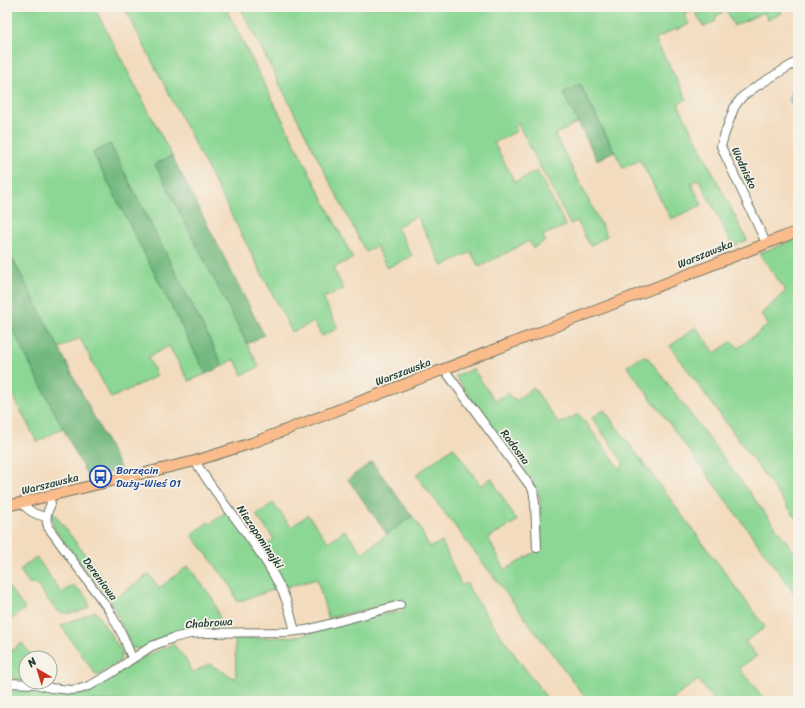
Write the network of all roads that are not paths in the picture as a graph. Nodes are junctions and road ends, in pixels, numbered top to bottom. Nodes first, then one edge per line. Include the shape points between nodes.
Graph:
1 (798, 61) edge
2 (798, 231) edge
3 (766, 243) junction
4 (444, 369) junction
5 (195, 461) junction
6 (49, 496) junction
7 (22, 503) junction
8 (7, 506) edge
9 (46, 517) junction
10 (537, 548) dead end
11 (400, 605) dead end
12 (294, 631) junction
13 (132, 658) junction
14 (7, 683) edge

1 - 3 street, Wodnisko via 743,96 729,118 722,146
2 - 3 main road, Warszawska
3 - 4 main road, Warszawska
4 - 5 main road, Warszawska via 252,443
4 - 10 street, Radosna via 533,490
5 - 6 main road, Warszawska
5 - 12 street, Niezapominajki via 271,571 289,609
6 - 7 main road, Warszawska
6 - 9 street via 51,504
7 - 8 main road, Warszawska
7 - 9 street via 31,512
9 - 13 street, Dereniowa via 48,527 109,610
11 - 12 street, Chabrowa
12 - 13 street, Chabrowa via 190,634 152,646
13 - 14 street, Chabrowa via 112,673 80,689

